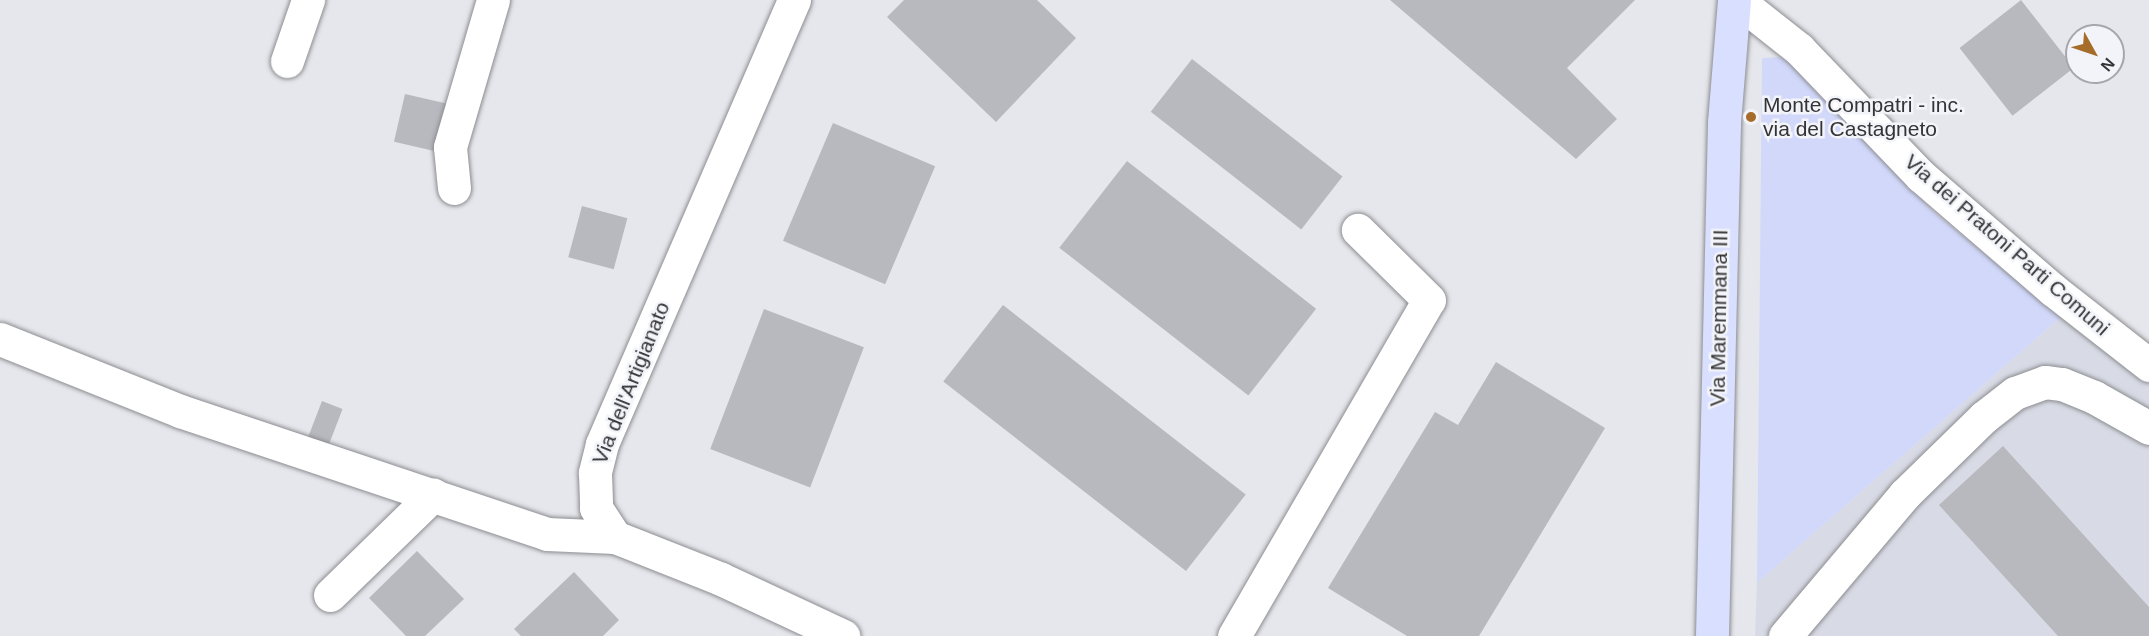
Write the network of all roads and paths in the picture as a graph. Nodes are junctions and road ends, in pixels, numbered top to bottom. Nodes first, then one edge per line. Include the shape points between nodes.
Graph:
1 (308, 0) edge
2 (493, 0) edge
3 (794, 0) edge
4 (1736, 0) edge
5 (287, 61) dead end
6 (454, 188) dead end
7 (1358, 230) dead end
8 (0, 339) edge
9 (2149, 365) edge
10 (2149, 428) edge
11 (433, 495) junction
12 (615, 537) junction
13 (330, 595) dead end
14 (824, 632) edge
15 (1781, 635) edge
16 (1234, 636) edge
17 (1712, 636) edge

1 - 5 street
2 - 6 street via 450,147
3 - 12 street, Via dell'Artigianato via 602,444 595,473 596,508
4 - 9 street, Via dei Pratoni Parti Comuni via 1799,50 1922,176 2053,290
4 - 17 main road, Via Maremmana III via 1724,122
7 - 16 street via 1429,300
8 - 11 street via 180,411
10 - 15 street via 2062,384 2045,382 2015,393 1984,417 1904,495
11 - 12 street via 547,534
11 - 13 street
12 - 14 street

